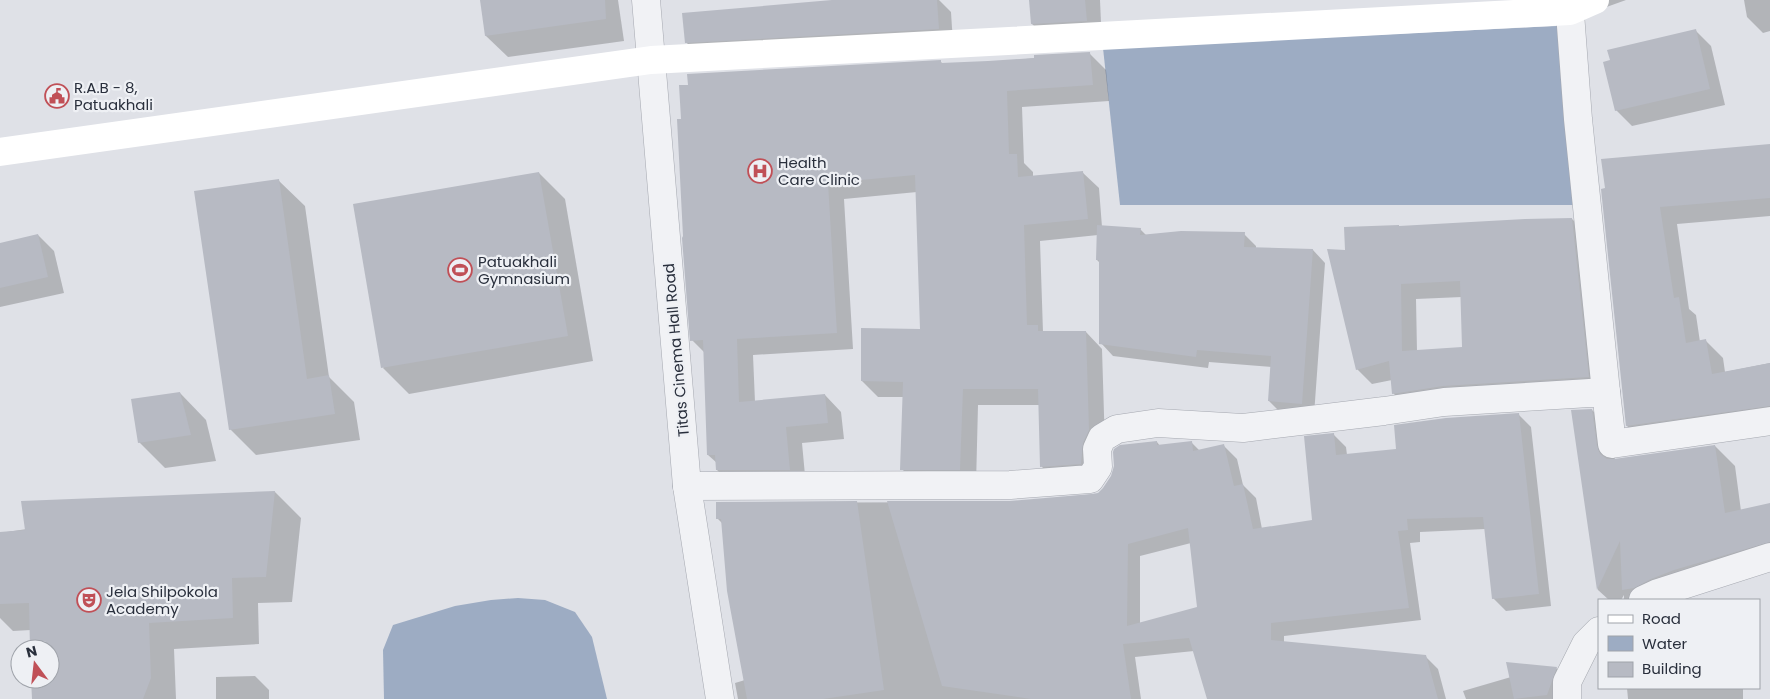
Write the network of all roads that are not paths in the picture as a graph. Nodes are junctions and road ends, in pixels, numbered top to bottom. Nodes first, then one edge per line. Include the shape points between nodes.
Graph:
1 (646, 0) edge
2 (1595, 0) edge
3 (1569, 6) edge
4 (651, 60) junction
5 (0, 152) edge
6 (1606, 392) junction
7 (1770, 421) edge
8 (687, 486) junction
9 (1770, 557) edge
10 (1645, 599) edge
11 (1598, 632) edge
12 (720, 699) edge
13 (1568, 699) edge

1 - 4 street, Titas Cinema Hall Road
2 - 3 street
3 - 4 street
3 - 6 street
4 - 5 street
4 - 8 street, Titas Cinema Hall Road
6 - 7 street via 1612,444
6 - 8 street via 1444,402 1242,428 1158,422 1118,429 1102,438 1097,449 1098,467 1090,478 1010,485
8 - 12 street, Titas Cinema Hall Road
9 - 10 street
11 - 13 street via 1586,644 1567,682

